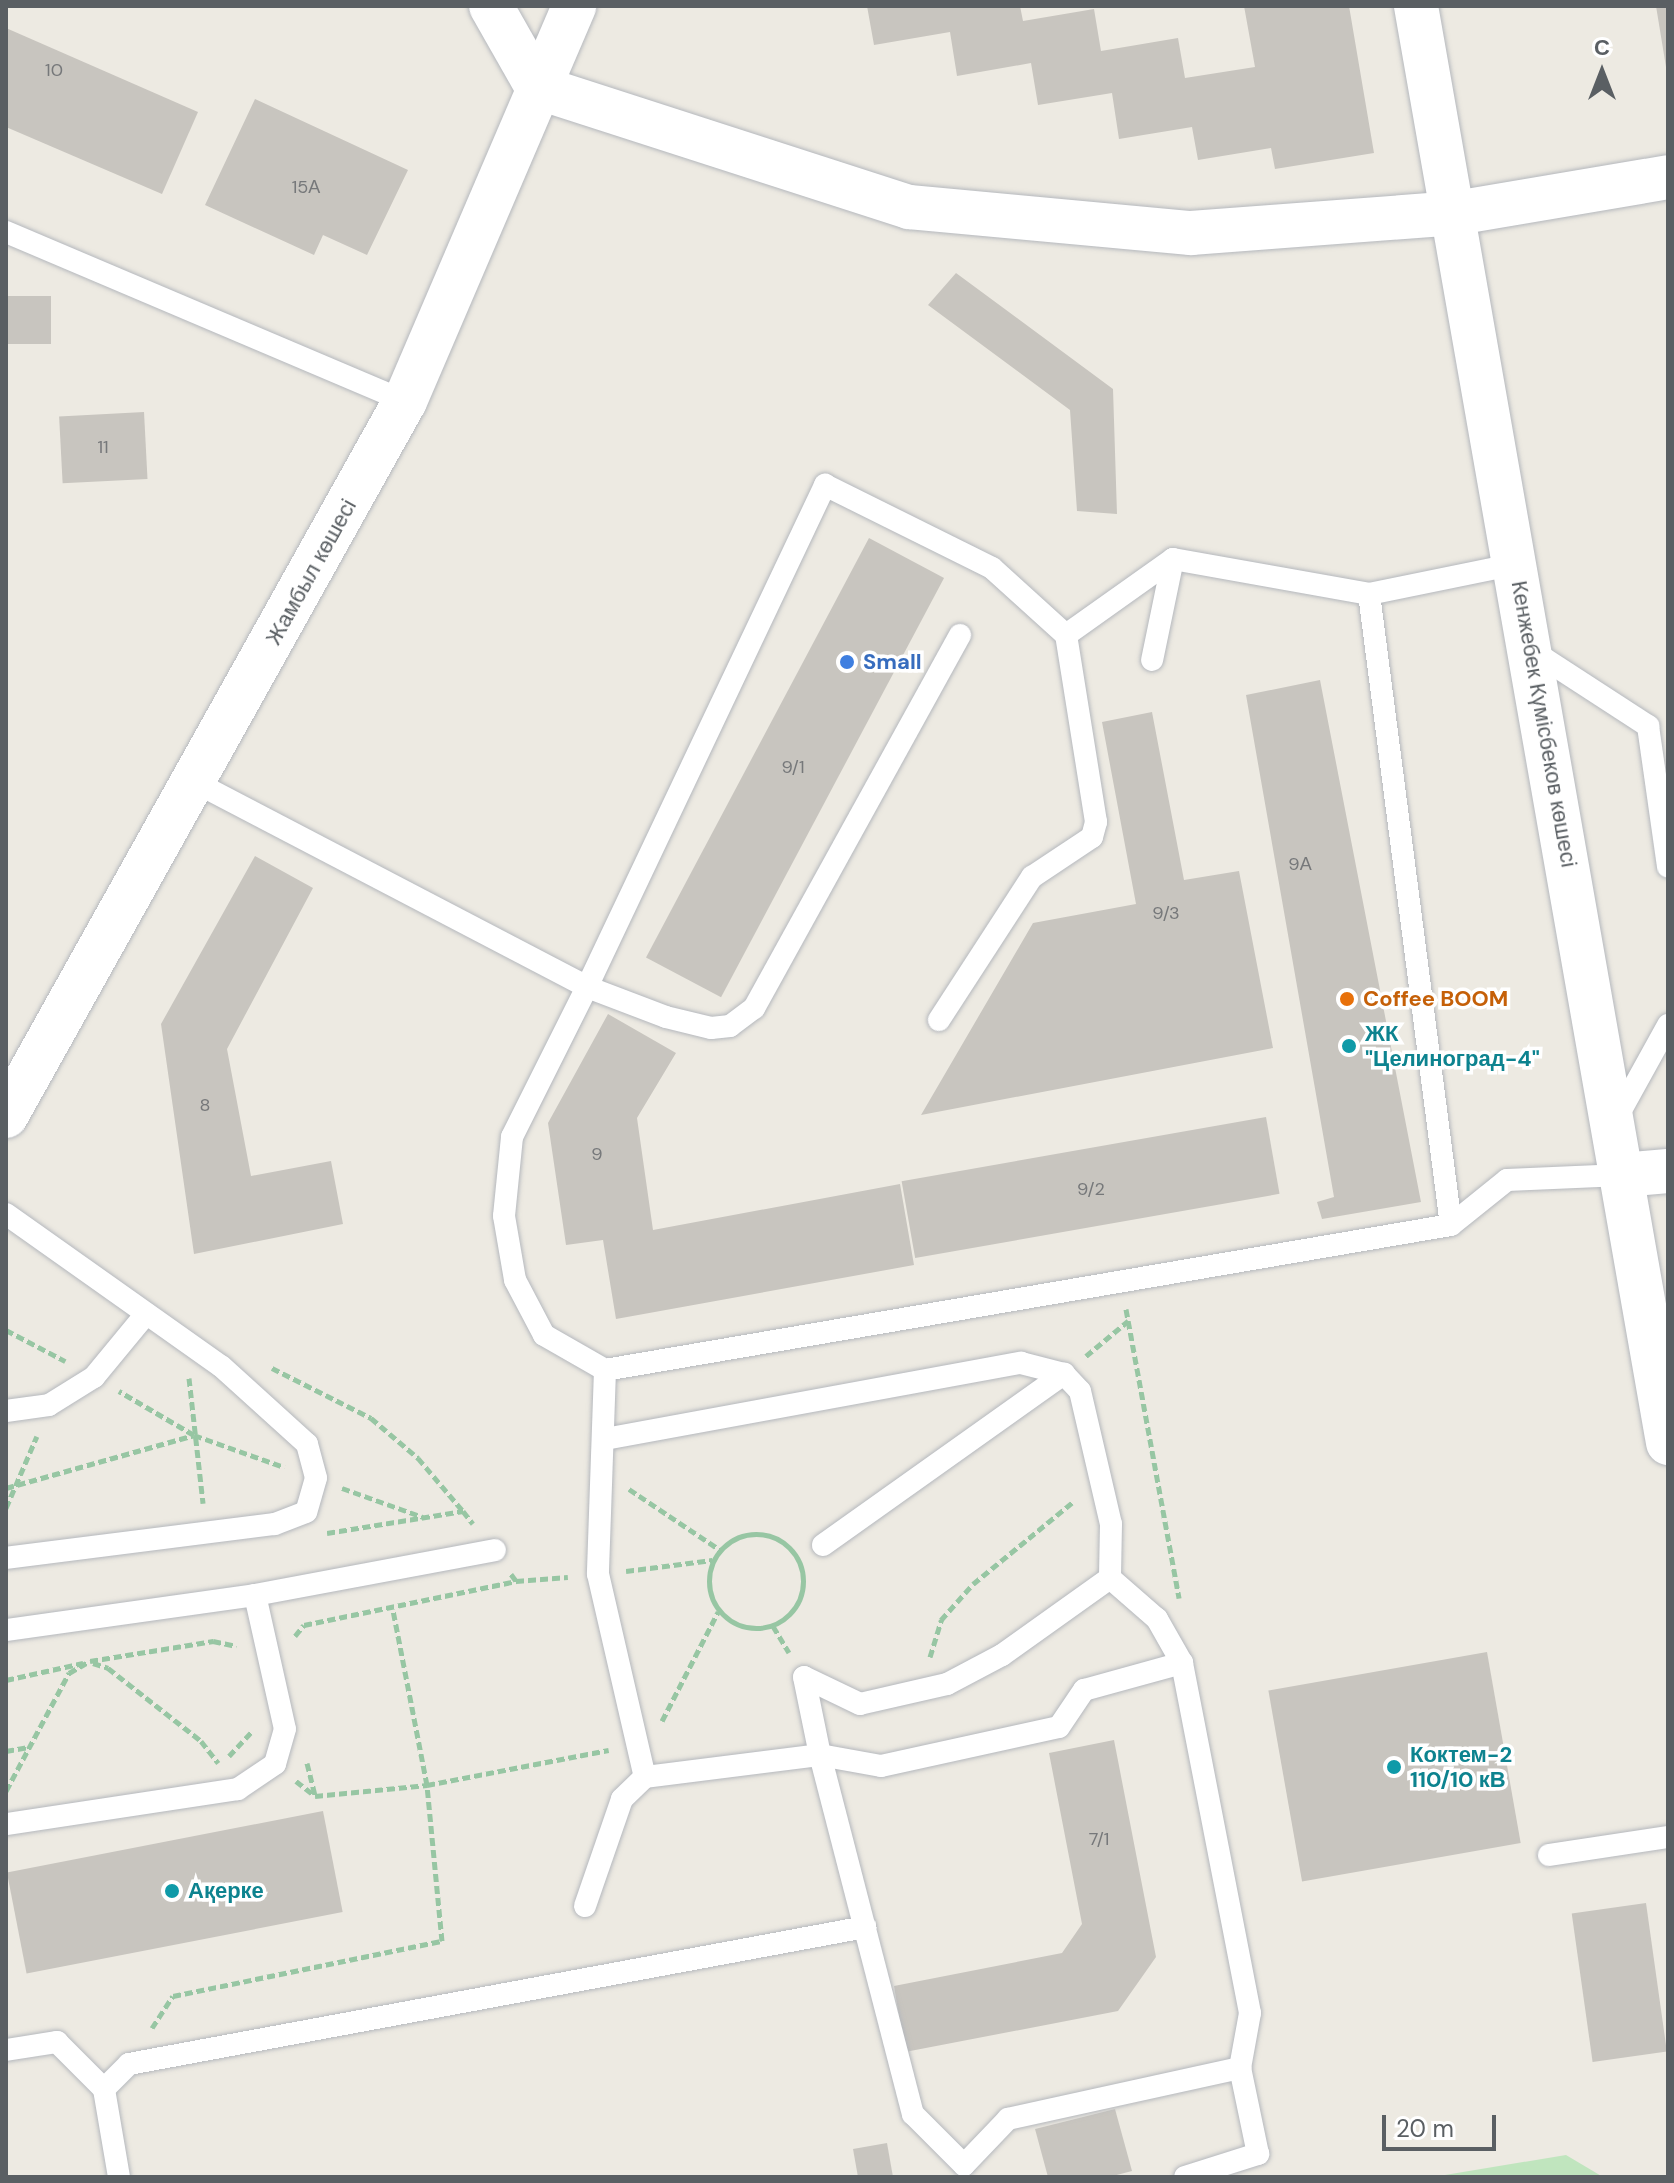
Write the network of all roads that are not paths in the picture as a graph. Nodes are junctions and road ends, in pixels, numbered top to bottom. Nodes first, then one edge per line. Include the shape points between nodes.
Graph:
1 (491, 6) edge
2 (574, 6) edge
3 (1416, 6) edge
4 (537, 87) junction
5 (1668, 177) edge
6 (1456, 213) junction
7 (6, 232) edge
8 (405, 401) junction
9 (1173, 559) junction
10 (1516, 564) junction
11 (1369, 594) junction
12 (960, 635) dead end
13 (1066, 635) junction
14 (1531, 650) junction
15 (1152, 660) dead end
16 (195, 782) junction
17 (1668, 867) edge
18 (587, 987) junction
19 (939, 1020) dead end
20 (1668, 1025) edge
21 (6, 1116) edge
22 (1613, 1126) junction
23 (1668, 1171) edge
24 (1622, 1175) junction
25 (6, 1214) edge
26 (1451, 1225) junction
27 (146, 1314) junction
28 (605, 1370) junction
29 (1064, 1374) junction
30 (6, 1411) edge
31 (605, 1439) junction
32 (1668, 1443) edge
33 (823, 1545) dead end
34 (495, 1550) dead end
35 (6, 1558) edge
36 (1110, 1578) junction
37 (255, 1595) junction
38 (6, 1630) edge
39 (1182, 1663) junction
40 (820, 1755) junction
41 (645, 1777) junction
42 (6, 1824) edge
43 (1668, 1837) edge
44 (1549, 1855) dead end
45 (585, 1906) dead end
46 (865, 1927) junction
47 (6, 2050) edge
48 (1240, 2068) junction
49 (104, 2089) junction
50 (966, 2171) edge
51 (119, 2177) edge
52 (1185, 2177) edge

1 - 4 street
2 - 4 street, Жамбыл көшесі
3 - 6 street, Кенжебек Күмісбеков көшесі
4 - 6 street via 909,207 1191,233
4 - 8 street, Жамбыл көшесі
5 - 6 street
6 - 10 street, Кенжебек Күмісбеков көшесі
7 - 8 lane
8 - 16 street, Жамбыл көшесі
9 - 11 lane
9 - 13 lane
9 - 15 lane
10 - 11 lane
10 - 14 street, Кенжебек Күмісбеков көшесі
11 - 26 lane
12 - 18 lane via 754,1008 730,1026 711,1028
13 - 18 lane via 992,568 825,485
13 - 19 lane via 1096,822 1092,837 1032,877
14 - 17 lane via 1648,726
14 - 22 street, Кенжебек Күмісбеков көшесі
16 - 18 lane
16 - 21 street, Жамбыл көшесі
18 - 28 lane via 512,1137 504,1216 515,1280 544,1335
20 - 22 lane
22 - 24 street, Кенжебек Күмісбеков көшесі
23 - 24 street
24 - 26 lane via 1507,1180
24 - 32 street, Кенжебек Күмісбеков көшесі
25 - 27 lane
26 - 28 lane
27 - 30 lane via 94,1377 49,1405
27 - 35 lane via 221,1366 307,1444 316,1478 306,1512 274,1524
28 - 31 lane
29 - 31 lane via 1021,1363
29 - 33 lane
29 - 36 lane via 1080,1391 1111,1524
31 - 41 lane via 598,1574
34 - 37 lane
36 - 39 lane via 1157,1619
36 - 40 lane via 1002,1655 947,1684 860,1704 804,1677
37 - 38 lane
37 - 42 lane via 285,1729 275,1764 238,1789
39 - 40 lane via 1084,1690 1059,1727 881,1766
39 - 48 lane via 1250,2013
40 - 41 lane
40 - 46 lane
41 - 45 lane via 622,1799
43 - 44 lane
46 - 49 lane via 129,2064
46 - 50 lane via 913,2114
47 - 49 lane via 57,2042
48 - 50 lane via 1008,2119
48 - 52 lane via 1258,2154
49 - 51 lane

